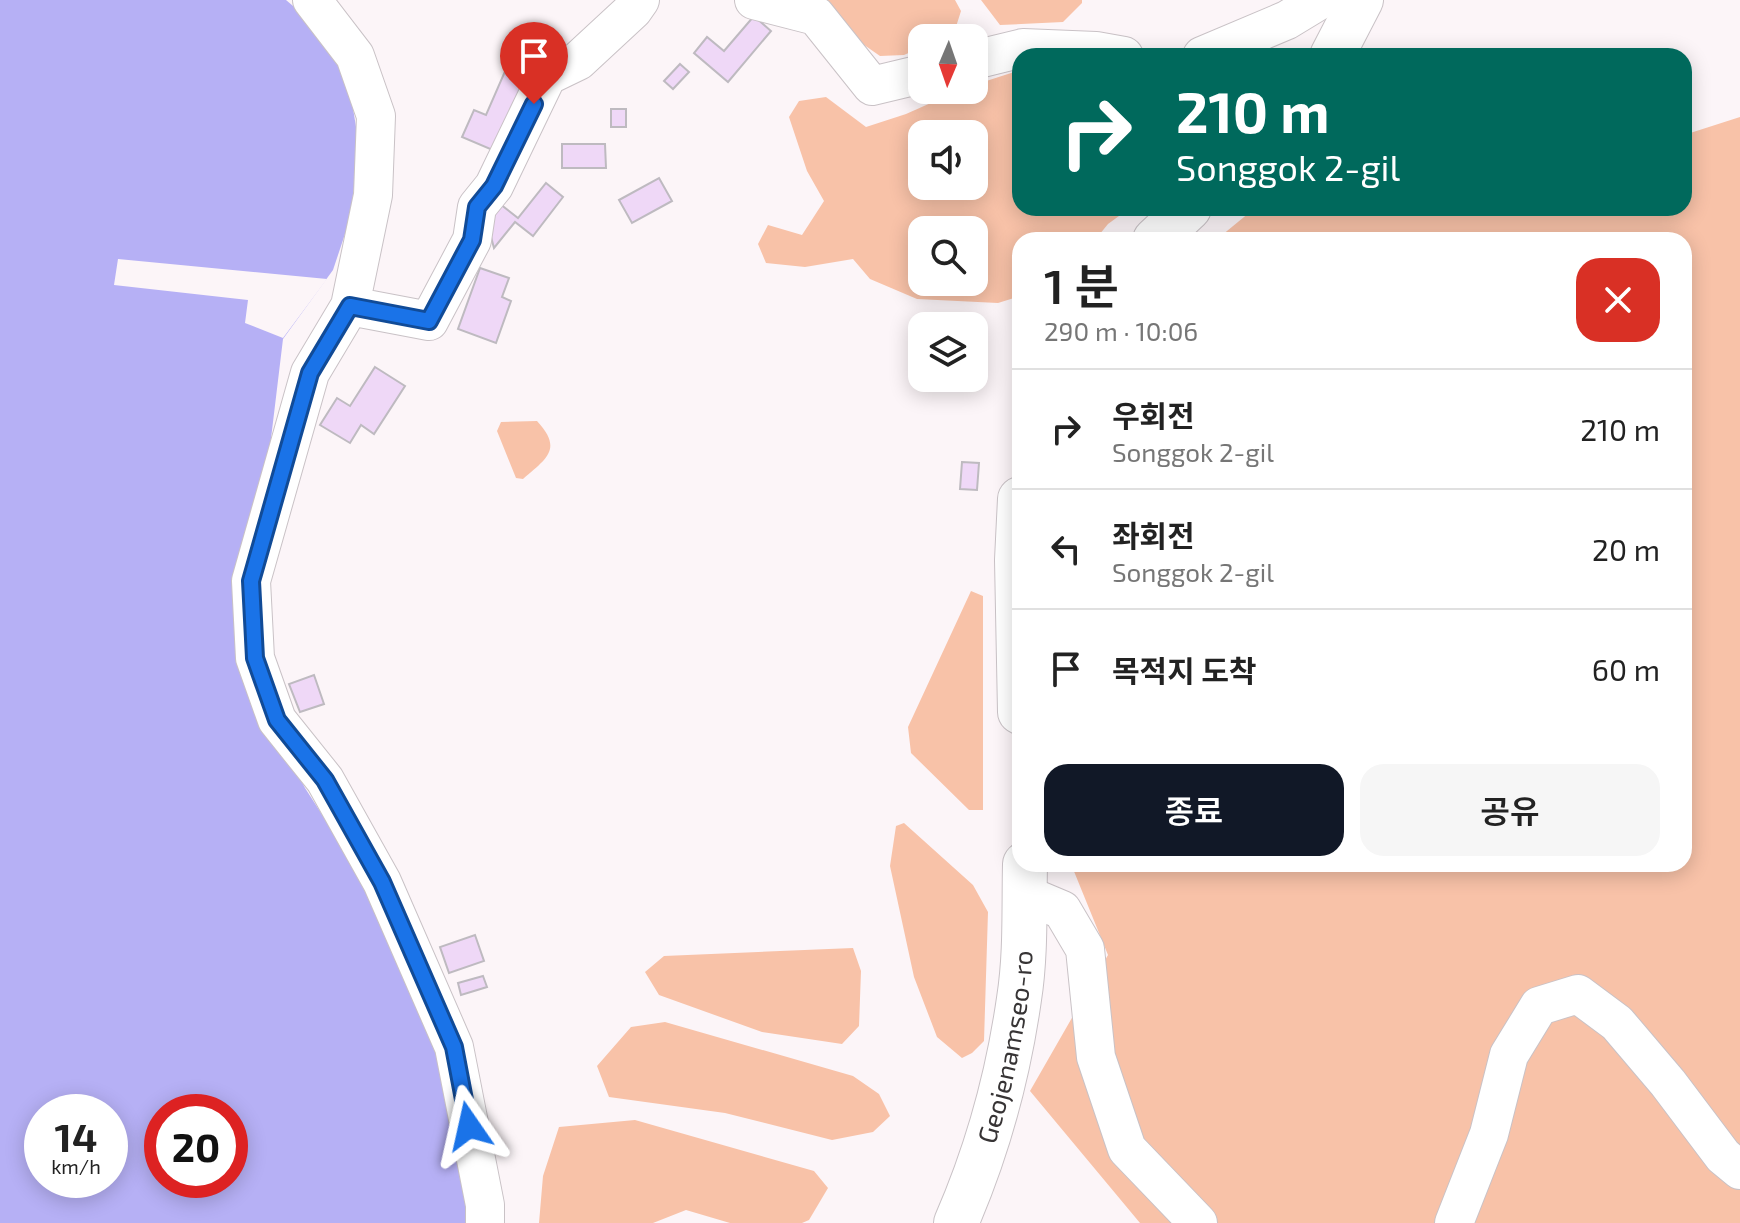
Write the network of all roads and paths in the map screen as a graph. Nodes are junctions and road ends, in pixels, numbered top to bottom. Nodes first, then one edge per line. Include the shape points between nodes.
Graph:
1 (312, 0) edge
2 (640, 0) edge
3 (754, 0) edge
4 (1320, 0) edge
5 (1361, 0) edge
6 (1221, 48) edge
7 (1336, 48) edge
8 (1012, 51) edge
9 (988, 57) edge
10 (908, 77) edge
11 (1180, 216) edge
12 (1164, 232) edge
13 (350, 306) junction
14 (1024, 879) edge
15 (1740, 1170) edge
16 (485, 1223) edge
17 (956, 1223) edge
18 (1198, 1223) edge
19 (1454, 1223) edge

1 - 13 lane via 355,56 376,116 373,195
2 - 13 lane via 578,61 547,76 494,186 477,207 472,240 429,321
3 - 10 lane via 816,16 872,86
4 - 6 lane
5 - 7 main road
8 - 9 lane
11 - 12 main road
13 - 16 lane via 310,373 251,581 255,658 277,720 325,780 382,882 454,1047
14 - 17 main road, Geojenamseo-ro via 1019,999 993,1125
14 - 18 lane via 1062,910 1085,949 1096,1057 1127,1149
15 - 19 lane via 1723,1156 1617,1023 1578,994 1539,1006 1509,1055 1489,1134

